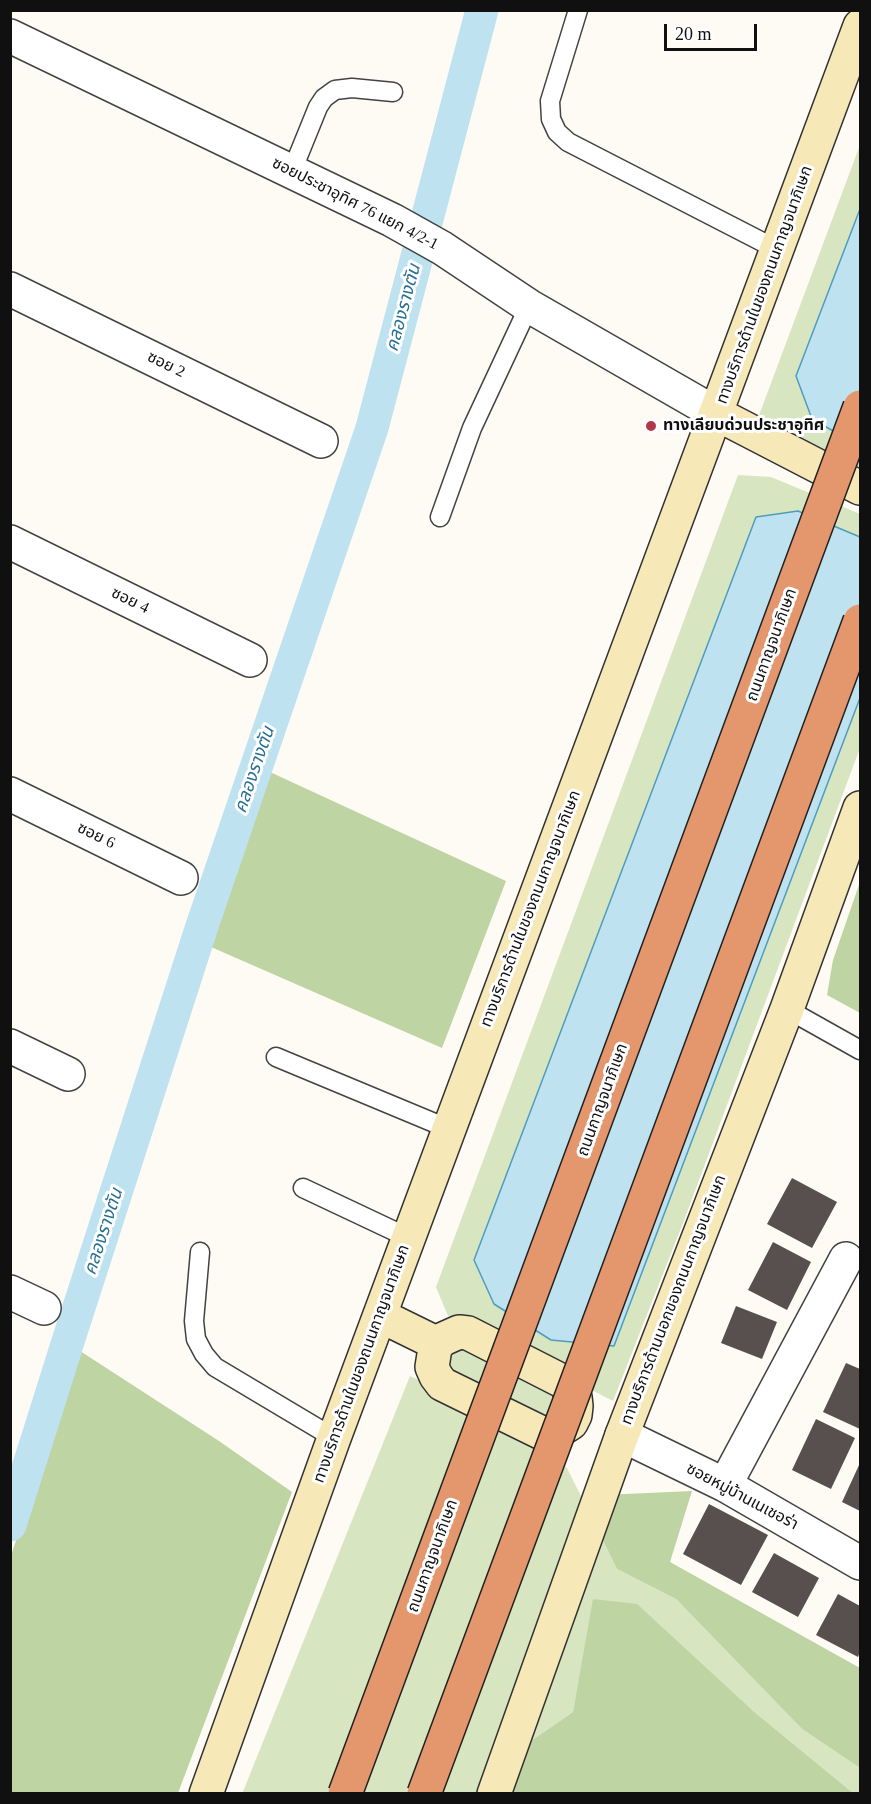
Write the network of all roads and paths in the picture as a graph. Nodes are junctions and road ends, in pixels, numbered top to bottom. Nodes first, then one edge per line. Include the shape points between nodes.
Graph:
1 (578, 10) edge
2 (861, 26) edge
3 (10, 36) edge
4 (393, 92) dead end
5 (292, 171) junction
6 (778, 250) junction
7 (10, 289) edge
8 (529, 306) junction
9 (861, 407) edge
10 (717, 414) junction
11 (321, 441) dead end
12 (861, 488) edge
13 (440, 517) dead end
14 (10, 542) edge
15 (861, 621) edge
16 (250, 660) dead end
17 (10, 794) edge
18 (861, 808) edge
19 (181, 878) dead end
20 (787, 1009) junction
21 (10, 1046) edge
22 (861, 1050) edge
23 (276, 1057) dead end
24 (68, 1074) dead end
25 (449, 1130) junction
26 (303, 1188) dead end
27 (409, 1238) junction
28 (200, 1252) dead end
29 (846, 1259) dead end
30 (10, 1292) edge
31 (44, 1308) dead end
32 (381, 1316) junction
33 (438, 1344) junction
34 (576, 1411) junction
35 (622, 1435) junction
36 (334, 1438) junction
37 (725, 1485) junction
38 (861, 1563) edge
39 (206, 1794) edge
40 (345, 1794) edge
41 (424, 1794) edge
42 (494, 1794) edge

1 - 6 lane via 550,101 557,132 568,142
2 - 6 main road, ทางบริการด้านในของถนนกาญจนาภิเษก
3 - 5 street, ซอยประชาอุทิศ 76 แยก 4/2-1
4 - 5 lane via 352,88 335,90 324,98
5 - 8 street, ซอยประชาอุทิศ 76 แยก 4/2-1 via 442,248
6 - 10 main road, ทางบริการด้านในของถนนกาญจนาภิเษก
7 - 11 street, ซอย 2
8 - 10 street, ซอยประชาอุทิศ 76 แยก 4/2-1
8 - 13 lane via 472,428
9 - 40 highway, ถนนกาญจนาภิเษก, bridge
10 - 12 main road
10 - 25 main road, ทางบริการด้านในของถนนกาญจนาภิเษก
14 - 16 street, ซอย 4
15 - 41 highway, bridge
17 - 19 street, ซอย 6
18 - 20 main road, ทางบริการด้านนอกของถนนกาญจนาภิเษก
20 - 22 lane
20 - 35 main road, ทางบริการด้านนอกของถนนกาญจนาภิเษก
21 - 24 street
23 - 25 lane
25 - 27 main road, ทางบริการด้านในของถนนกาญจนาภิเษก
26 - 27 lane
27 - 32 main road, ทางบริการด้านในของถนนกาญจนาภิเษก
28 - 36 lane via 194,1321 196,1339 204,1354 215,1367
29 - 37 street
30 - 31 street
32 - 33 main road
32 - 36 main road, ทางบริการด้านในของถนนกาญจนาภิเษก
33 - 34 main road via 449,1335 468,1333 564,1382 575,1397
33 - 34 main road via 432,1358 436,1376 461,1394 546,1435 564,1430
34 - 35 main road
35 - 37 street, ซอยหมู่บ้านเนเชอร่า
35 - 42 main road, ทางบริการด้านนอกของถนนกาญจนาภิเษก
36 - 39 main road, ทางบริการด้านในของถนนกาญจนาภิเษก
37 - 38 street, ซอยหมู่บ้านเนเชอร่า

